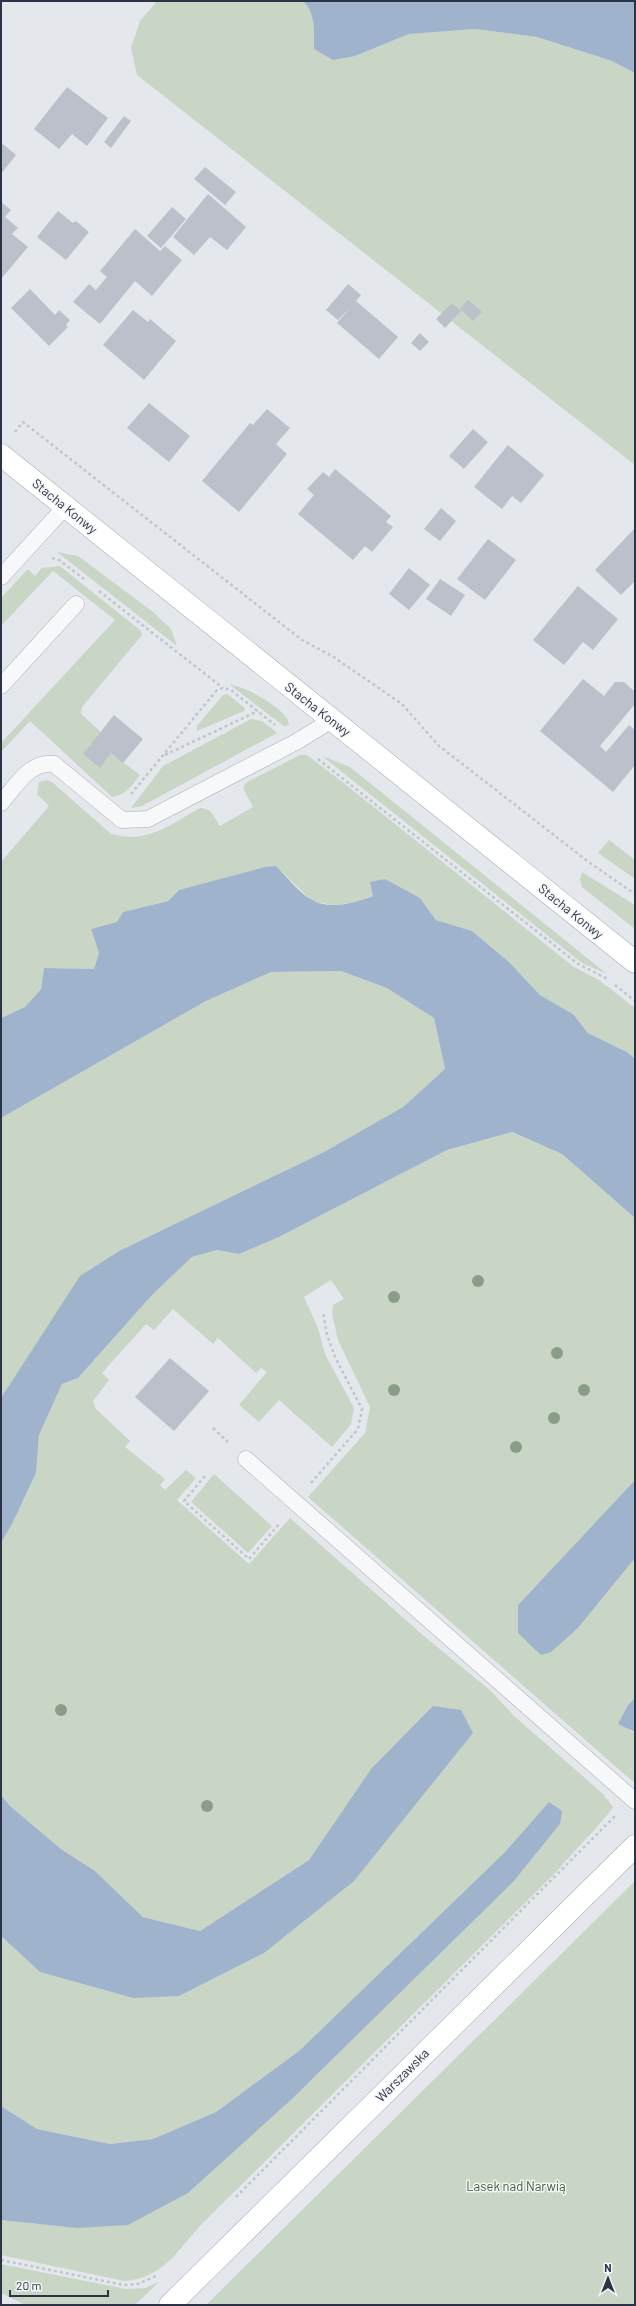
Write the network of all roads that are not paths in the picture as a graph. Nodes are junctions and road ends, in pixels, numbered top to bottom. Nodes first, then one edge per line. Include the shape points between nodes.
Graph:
1 (6, 446) edge
2 (65, 507) junction
3 (1, 577) edge
4 (76, 604) dead end
5 (1, 686) edge
6 (332, 720) junction
7 (1, 803) edge
8 (635, 962) edge
9 (246, 1459) dead end
10 (634, 1800) edge
11 (635, 1846) edge
12 (170, 2305) edge

1 - 2 main road, Stacha Konwy
2 - 3 lane
2 - 6 main road, Stacha Konwy
4 - 5 lane
6 - 7 lane via 296,742 148,819 122,820 54,764 44,763 31,769
6 - 8 main road, Stacha Konwy
9 - 10 lane
11 - 12 main road, Warszawska

